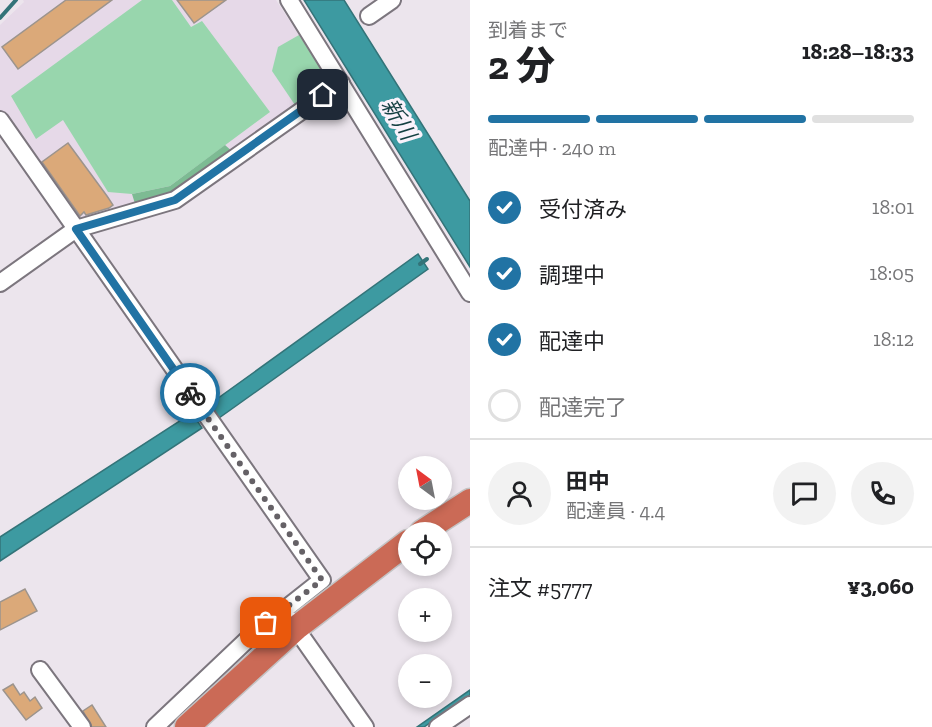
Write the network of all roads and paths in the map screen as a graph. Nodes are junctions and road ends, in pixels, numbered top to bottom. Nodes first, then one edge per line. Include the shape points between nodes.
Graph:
1 (289, 0) edge
2 (392, 0) edge
3 (369, 16) dead end
4 (341, 83) junction
5 (0, 120) edge
6 (76, 229) junction
7 (0, 283) edge
8 (470, 293) edge
9 (470, 501) edge
10 (437, 522) edge
11 (398, 548) edge
12 (289, 619) junction
13 (40, 670) dead end
14 (470, 705) edge
15 (82, 727) edge
16 (155, 727) edge
17 (187, 727) edge
18 (365, 727) edge
19 (438, 727) edge

1 - 4 street
2 - 3 street
4 - 6 street via 175,200
4 - 8 street
5 - 6 street
6 - 7 street
6 - 12 street via 322,580
9 - 10 highway
11 - 12 highway
12 - 16 street
12 - 17 highway
12 - 18 street
13 - 15 street
14 - 19 street

